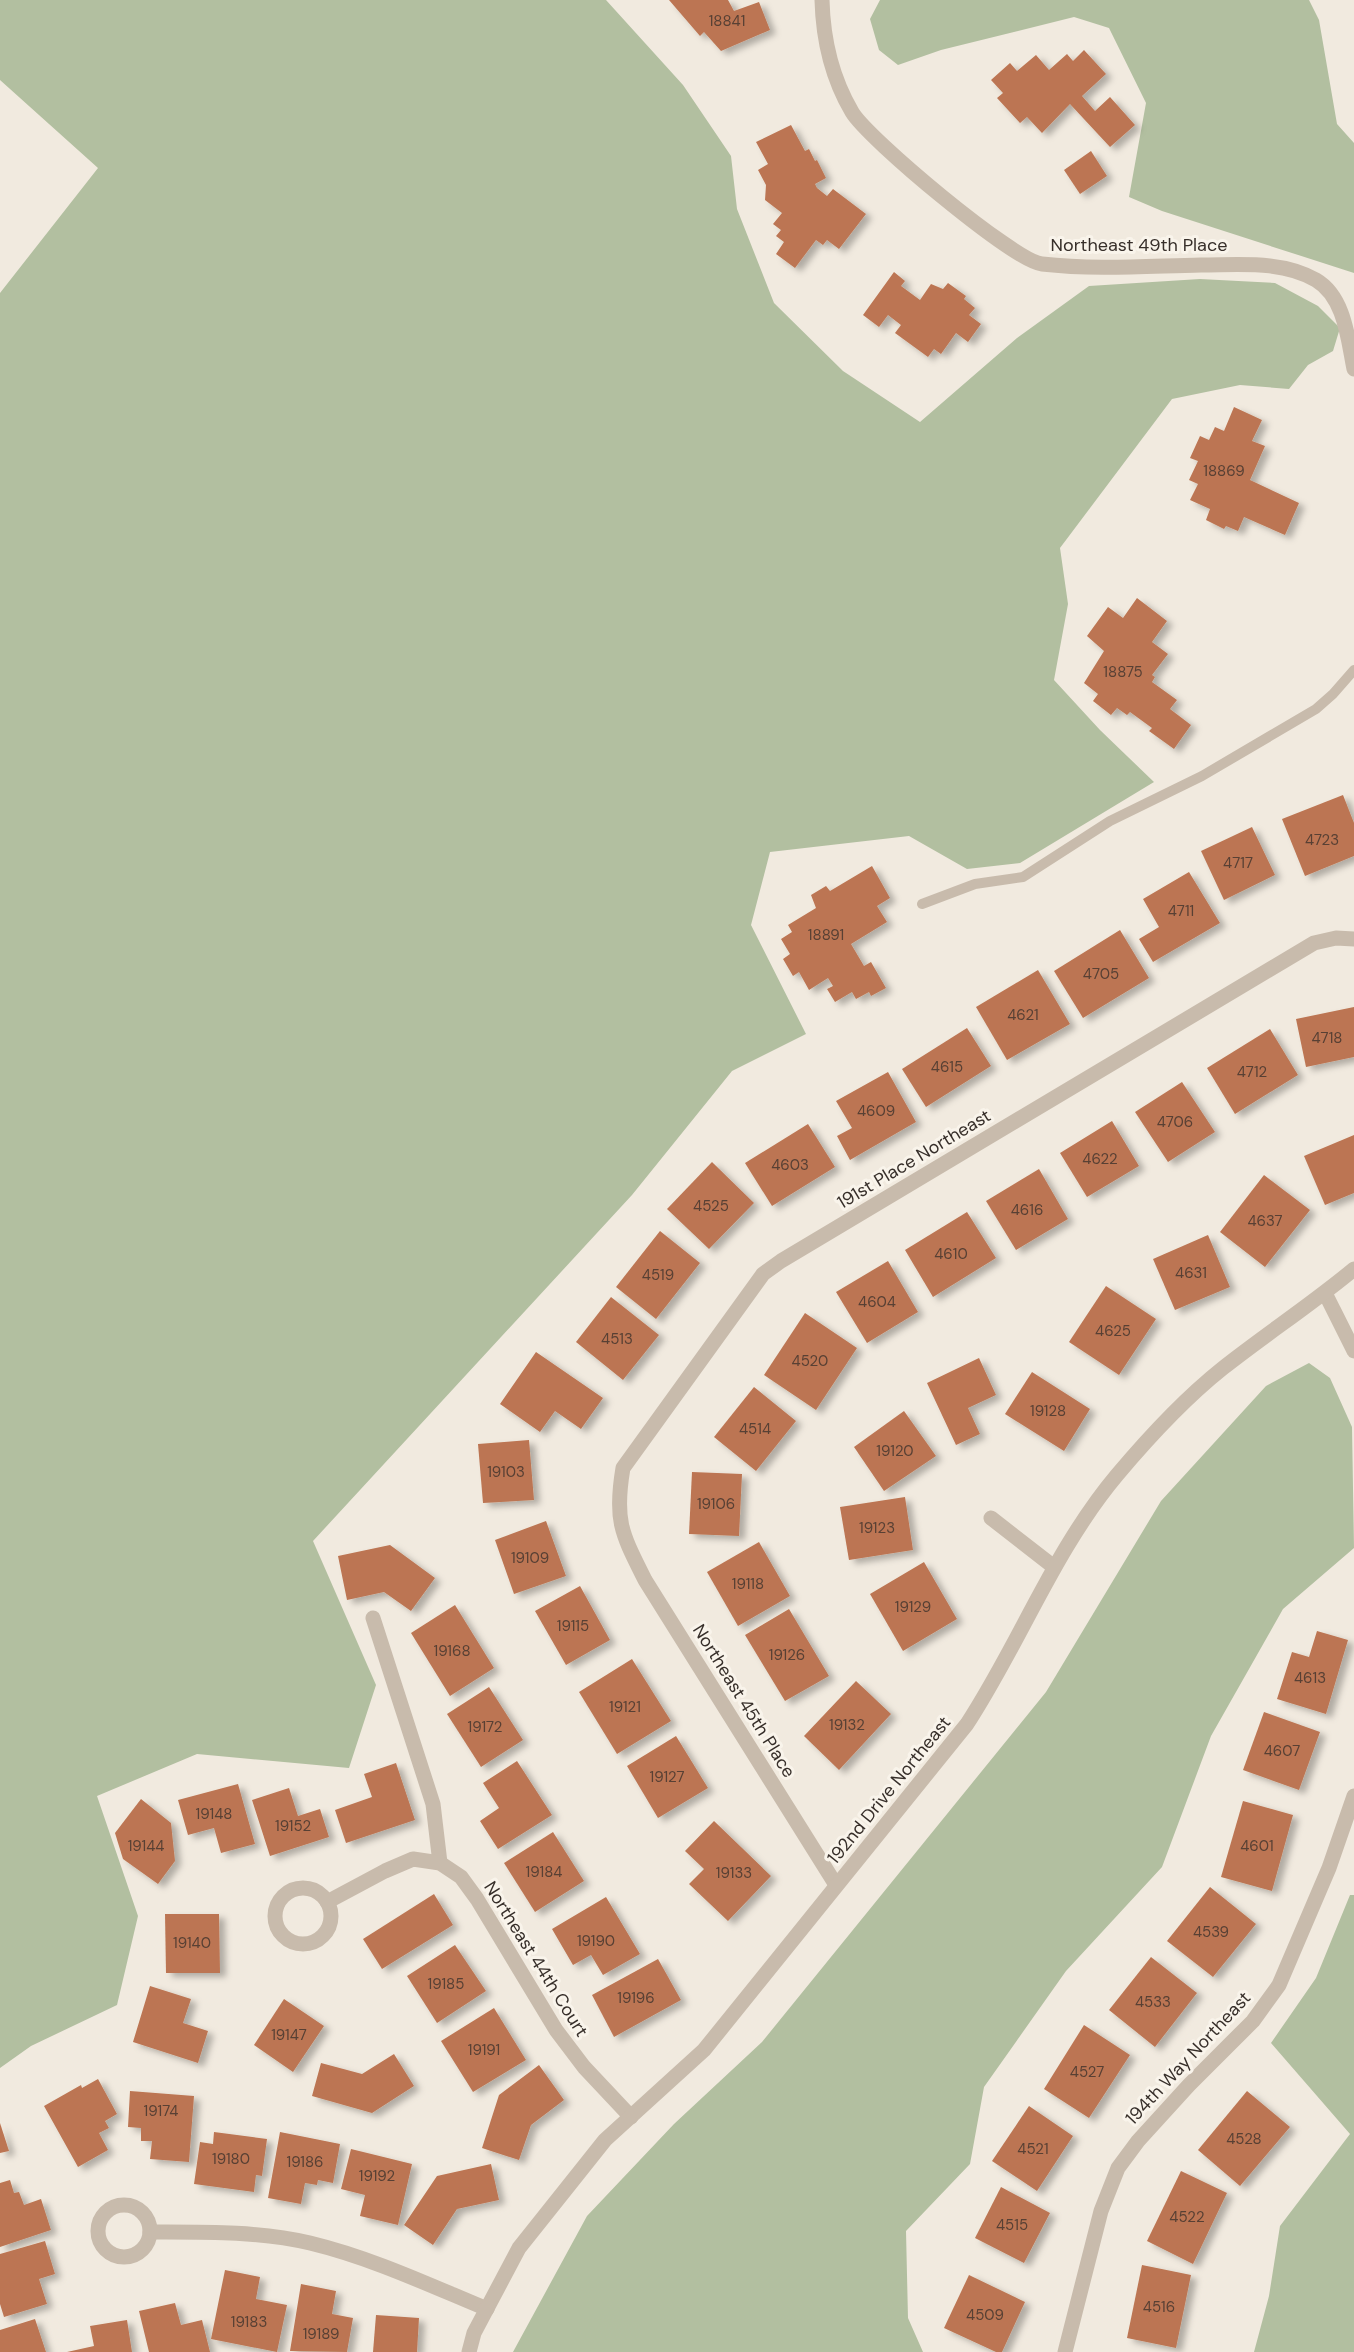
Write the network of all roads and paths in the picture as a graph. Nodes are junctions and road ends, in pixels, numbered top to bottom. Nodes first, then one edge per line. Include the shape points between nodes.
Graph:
1 (822, 0) edge
2 (1354, 369) edge
3 (1354, 670) edge
4 (922, 903) dead end
5 (1354, 939) edge
6 (1354, 1269) edge
7 (1325, 1293) junction
8 (1354, 1351) edge
9 (992, 1518) dead end
10 (622, 1535) joint
11 (1054, 1567) junction
12 (373, 1618) dead end
13 (1354, 1796) edge
14 (440, 1863) junction
15 (836, 1885) junction
16 (327, 1902) dead end
17 (630, 2117) junction
18 (150, 2232) dead end
19 (487, 2309) junction
20 (469, 2352) edge
21 (1065, 2352) edge

1 - 2 street, Northeast 49th Place via 822,23 831,67 853,114 976,224 1038,264 1266,265 1300,273 1318,281 1332,294 1343,318
3 - 4 lane via 1316,709 1202,776 1110,820 1023,877 975,884
5 - 10 street, 191st Place Northeast via 1314,943 763,1274 623,1468 618,1500
6 - 7 street, 192nd Drive Northeast
7 - 8 street
7 - 11 street, 192nd Drive Northeast via 1221,1370 1160,1428 1115,1476
9 - 11 street
10 - 15 street, Northeast 45th Place via 645,1580
11 - 15 street, 192nd Drive Northeast via 994,1683 967,1724
12 - 14 street via 434,1804
13 - 21 street, 194th Way Northeast via 1329,1868 1279,1985 1253,2021 1182,2092 1118,2168 1101,2211
14 - 16 street via 413,1860
14 - 17 street, Northeast 44th Court via 461,1877 556,2030
15 - 17 street, 192nd Drive Northeast via 704,2050
17 - 19 street, 192nd Drive Northeast via 605,2140 519,2248
18 - 19 street via 259,2235 311,2244 392,2269
19 - 20 street, 192nd Drive Northeast

